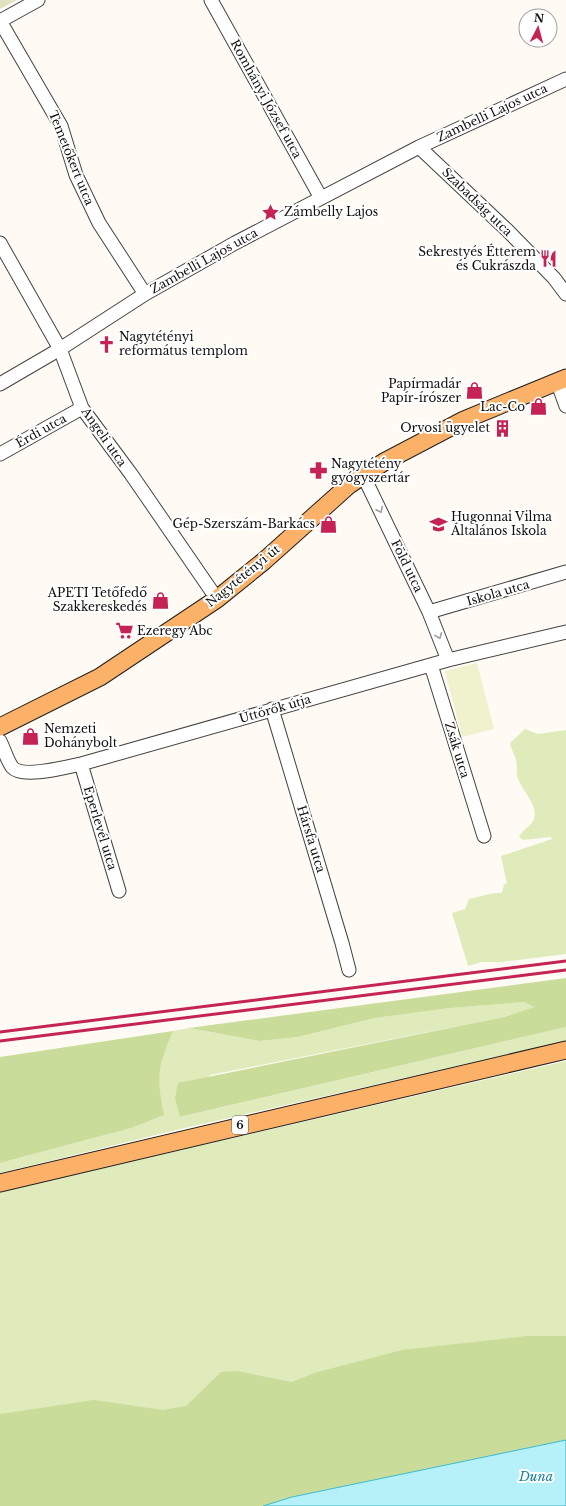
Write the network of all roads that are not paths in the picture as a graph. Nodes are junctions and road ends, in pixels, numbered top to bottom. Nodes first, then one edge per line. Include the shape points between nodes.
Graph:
1 (38, 0) edge
2 (211, 0) edge
3 (0, 21) edge
4 (566, 79) edge
5 (419, 147) junction
6 (321, 198) junction
7 (0, 243) edge
8 (145, 294) junction
9 (566, 294) edge
10 (60, 349) junction
11 (562, 380) edge
12 (0, 384) edge
13 (566, 406) edge
14 (82, 408) junction
15 (0, 454) edge
16 (363, 474) junction
17 (566, 572) edge
18 (216, 599) junction
19 (429, 612) junction
20 (566, 632) edge
21 (448, 660) junction
22 (431, 664) junction
23 (272, 709) junction
24 (0, 727) edge
25 (0, 741) edge
26 (81, 764) junction
27 (484, 836) dead end
28 (119, 891) dead end
29 (349, 970) dead end
30 (566, 1050) edge
31 (0, 1182) edge

1 - 3 street
2 - 6 street, Romhányi József utca
3 - 8 street, Temetőkert utca via 61,126 76,175 99,223
4 - 5 street, Zambelli Lajos utca
5 - 6 street, Zambelli Lajos utca
5 - 9 street, Szabadság utca via 506,230 554,278
6 - 8 street, Zambelli Lajos utca
7 - 10 street, Angeli utca
8 - 10 street, Zambelli Lajos utca
10 - 12 street, Zambelli Lajos utca
10 - 14 street, Angeli utca
11 - 13 street
11 - 16 main road, Nagytétényi út via 464,420
14 - 15 street, Érdi utca
14 - 18 street, Angeli utca via 131,474
16 - 18 main road, Nagytétényi út
16 -> 19 street, Föld utca
17 - 19 street, Iskola utca
18 - 24 main road, Nagytétényi út via 100,677
19 -> 21 street, Föld utca
20 - 21 street, Úttörők útja
21 - 22 street, Úttörők útja
22 - 23 street, Úttörők útja
22 - 27 street, Zsák utca
23 - 26 street, Úttörők útja via 151,746
23 - 29 street, Hársfa utca
25 - 26 street, Úttörők útja via 12,767 20,772
26 - 28 street, Eperlevél utca
30 - 31 main road, 6

